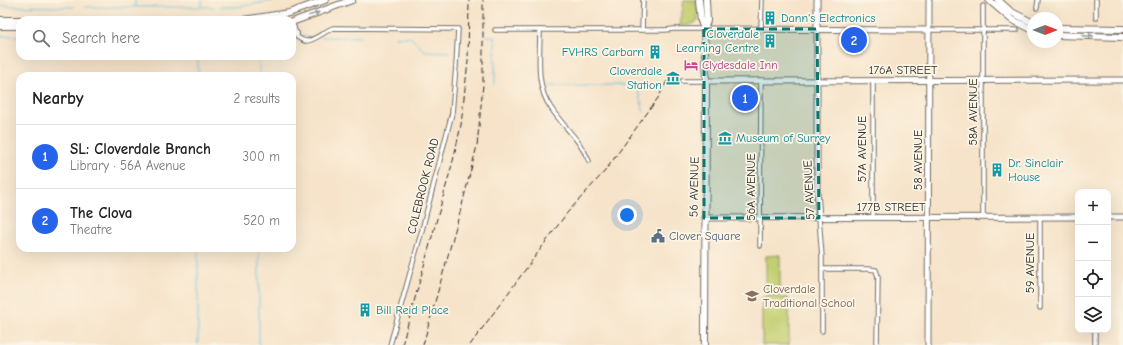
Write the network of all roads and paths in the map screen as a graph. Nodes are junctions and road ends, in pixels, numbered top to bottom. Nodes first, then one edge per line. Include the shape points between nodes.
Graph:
1 (325, 0) edge
2 (352, 0) edge
3 (643, 0) edge
4 (699, 0) edge
5 (706, 0) edge
6 (762, 0) edge
7 (817, 0) edge
8 (929, 0) edge
9 (989, 0) edge
10 (998, 0) edge
11 (1038, 0) edge
12 (1096, 0) edge
13 (983, 6) dead end
14 (1037, 8) dead end
15 (289, 13) junction
16 (270, 16) edge
17 (290, 16) edge
18 (1096, 18) dead end
19 (1027, 19) edge
20 (0, 20) edge
21 (16, 20) edge
22 (296, 20) edge
23 (0, 26) edge
24 (16, 26) edge
25 (1027, 27) edge
26 (1063, 28) edge
27 (704, 29) junction
28 (761, 29) junction
29 (817, 29) junction
30 (1123, 29) edge
31 (495, 30) dead end
32 (540, 30) junction
33 (642, 30) junction
34 (929, 30) junction
35 (984, 30) junction
36 (1017, 30) dead end
37 (1063, 35) edge
38 (296, 36) edge
39 (1123, 36) edge
40 (817, 80) junction
41 (873, 80) junction
42 (928, 80) junction
43 (983, 80) junction
44 (1123, 80) edge
45 (682, 81) dead end
46 (706, 81) junction
47 (761, 81) junction
48 (589, 161) dead end
49 (928, 217) junction
50 (983, 217) junction
51 (1040, 217) junction
52 (1075, 217) edge
53 (1111, 217) edge
54 (1123, 217) edge
55 (704, 218) junction
56 (761, 218) junction
57 (819, 218) junction
58 (873, 218) junction
59 (760, 246) dead end
60 (822, 269) junction
61 (1040, 308) dead end
62 (822, 331) dead end
63 (1095, 333) edge
64 (390, 345) edge
65 (704, 345) edge
66 (877, 345) edge
67 (928, 345) edge
68 (1095, 345) edge

1 - 15 highway
22 -> 2 highway
3 - 33 street
4 - 27 highway, 56 AVENUE
5 - 27 highway, 56 AVENUE via 707,21
6 - 28 street
7 - 29 street, 57 AVENUE
8 - 34 street, 58 AVENUE
9 - 25 highway via 1011,19
10 - 19 highway via 1010,11
11 - 14 street
12 - 18 street
13 - 35 street, 58A AVENUE
15 - 16 highway
15 - 17 street
20 - 21 highway
23 - 24 highway
26 - 30 highway
27 - 28 street
27 - 33 street
27 - 46 highway, 56 AVENUE
28 - 29 street
29 - 34 street
29 - 40 street, 57 AVENUE
31 - 32 street
32 - 33 street
32 - 48 street via 541,89 551,109 576,137
34 - 35 street
34 - 42 street, 58 AVENUE
35 - 36 street
35 - 43 street, 58A AVENUE
37 -> 39 highway
38 - 64 street, COLEBROOK ROAD via 305,41 333,28 458,29 452,113
40 - 41 street, 176A STREET
40 - 47 street, 176A STREET
40 - 57 street, 57 AVENUE
41 - 42 street, 176A STREET
41 - 58 street, 57A AVENUE
42 - 43 street, 176A STREET
42 - 49 street, 58 AVENUE
43 - 44 street, 176A STREET
43 - 50 street, 58A AVENUE
45 - 46 street, 176A STREET
46 - 47 street, 176A STREET
46 - 55 highway, 56 AVENUE
47 - 56 street, 56A AVENUE
49 - 50 street, 177B STREET
49 - 58 street, 177B STREET
49 - 67 street, 58 AVENUE
50 - 51 street, 177B STREET
51 - 52 street, 177B STREET
51 - 61 street, 59 AVENUE
53 - 54 street
55 - 56 street, 177B STREET
55 - 65 highway, 56 AVENUE
56 - 57 street, 177B STREET
56 - 59 street, 56A AVENUE
57 - 58 street, 177B STREET
57 - 60 street, 57 AVENUE
60 - 62 street, 57 AVENUE
60 - 66 street via 876,270
63 - 68 street

